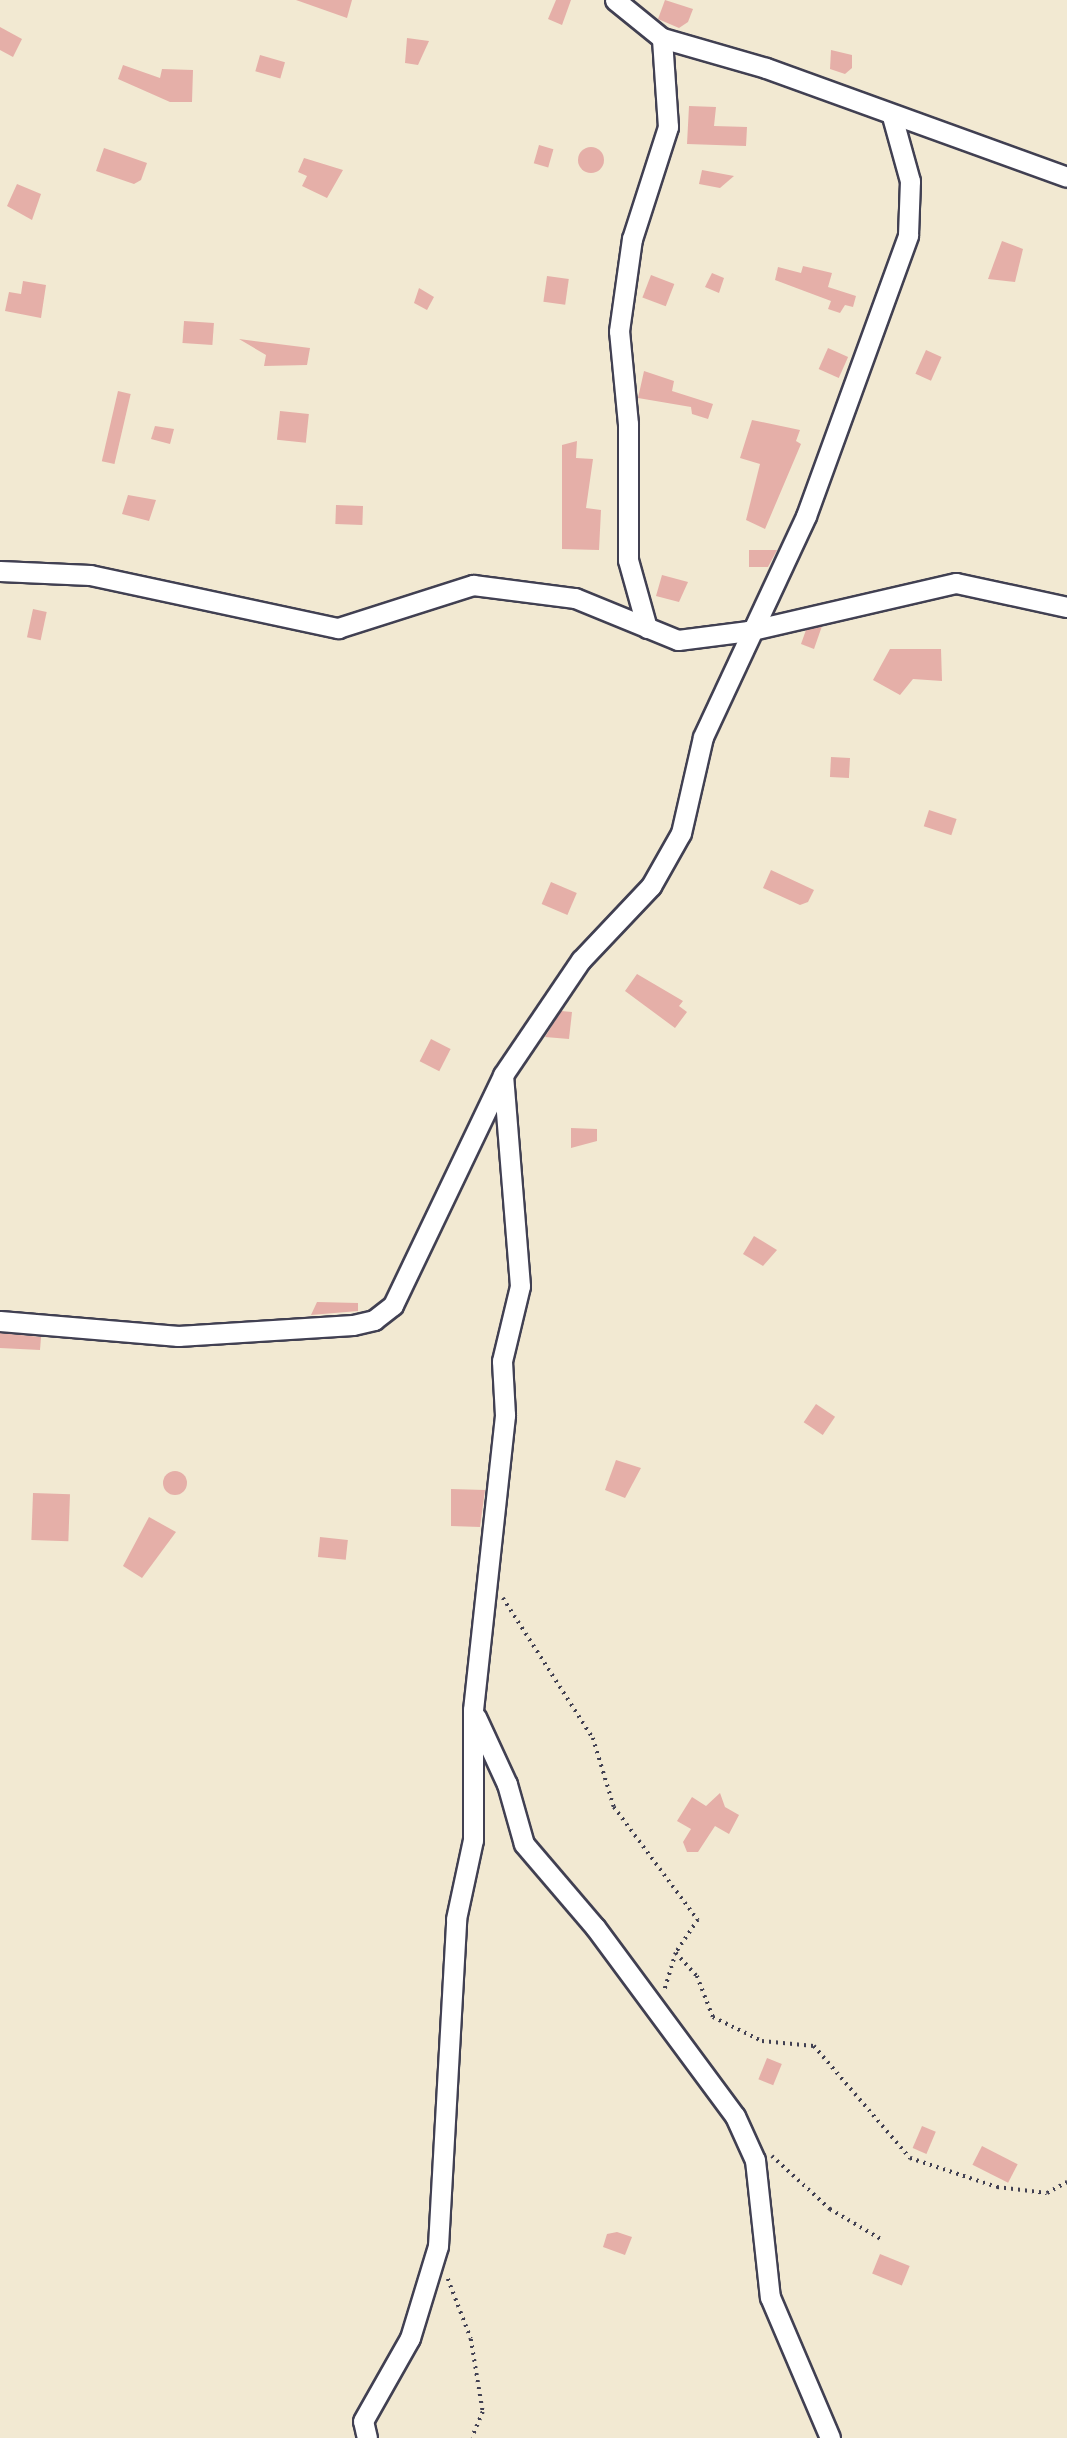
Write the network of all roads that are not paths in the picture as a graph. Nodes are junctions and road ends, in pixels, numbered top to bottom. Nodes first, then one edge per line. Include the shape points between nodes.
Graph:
1 (615, 0) edge
2 (662, 38) junction
3 (892, 116) junction
4 (1067, 177) edge
5 (0, 571) edge
6 (1067, 607) edge
7 (647, 628) junction
8 (748, 631) junction
9 (503, 1075) junction
10 (0, 1321) edge
11 (472, 1710) junction
12 (367, 2438) edge
13 (830, 2438) edge

1 - 2 street
2 - 3 street via 766,68
2 - 7 street via 668,127 632,239 620,331 628,424 628,560
3 - 4 street
3 - 8 street via 910,181 908,235 806,516
5 - 7 street via 90,575 338,628 473,585 575,598
6 - 8 street via 956,583
7 - 8 street via 678,640
8 - 9 street via 703,737 693,799 669,861 582,960
9 - 10 street via 426,1244 393,1305 374,1320 178,1336
9 - 11 street via 520,1286 502,1361 505,1415
11 - 12 street via 473,1840 456,1919 438,2246 410,2338 363,2421
11 - 13 street via 507,1784 524,1844 658,2011 735,2116 755,2160 769,2297

